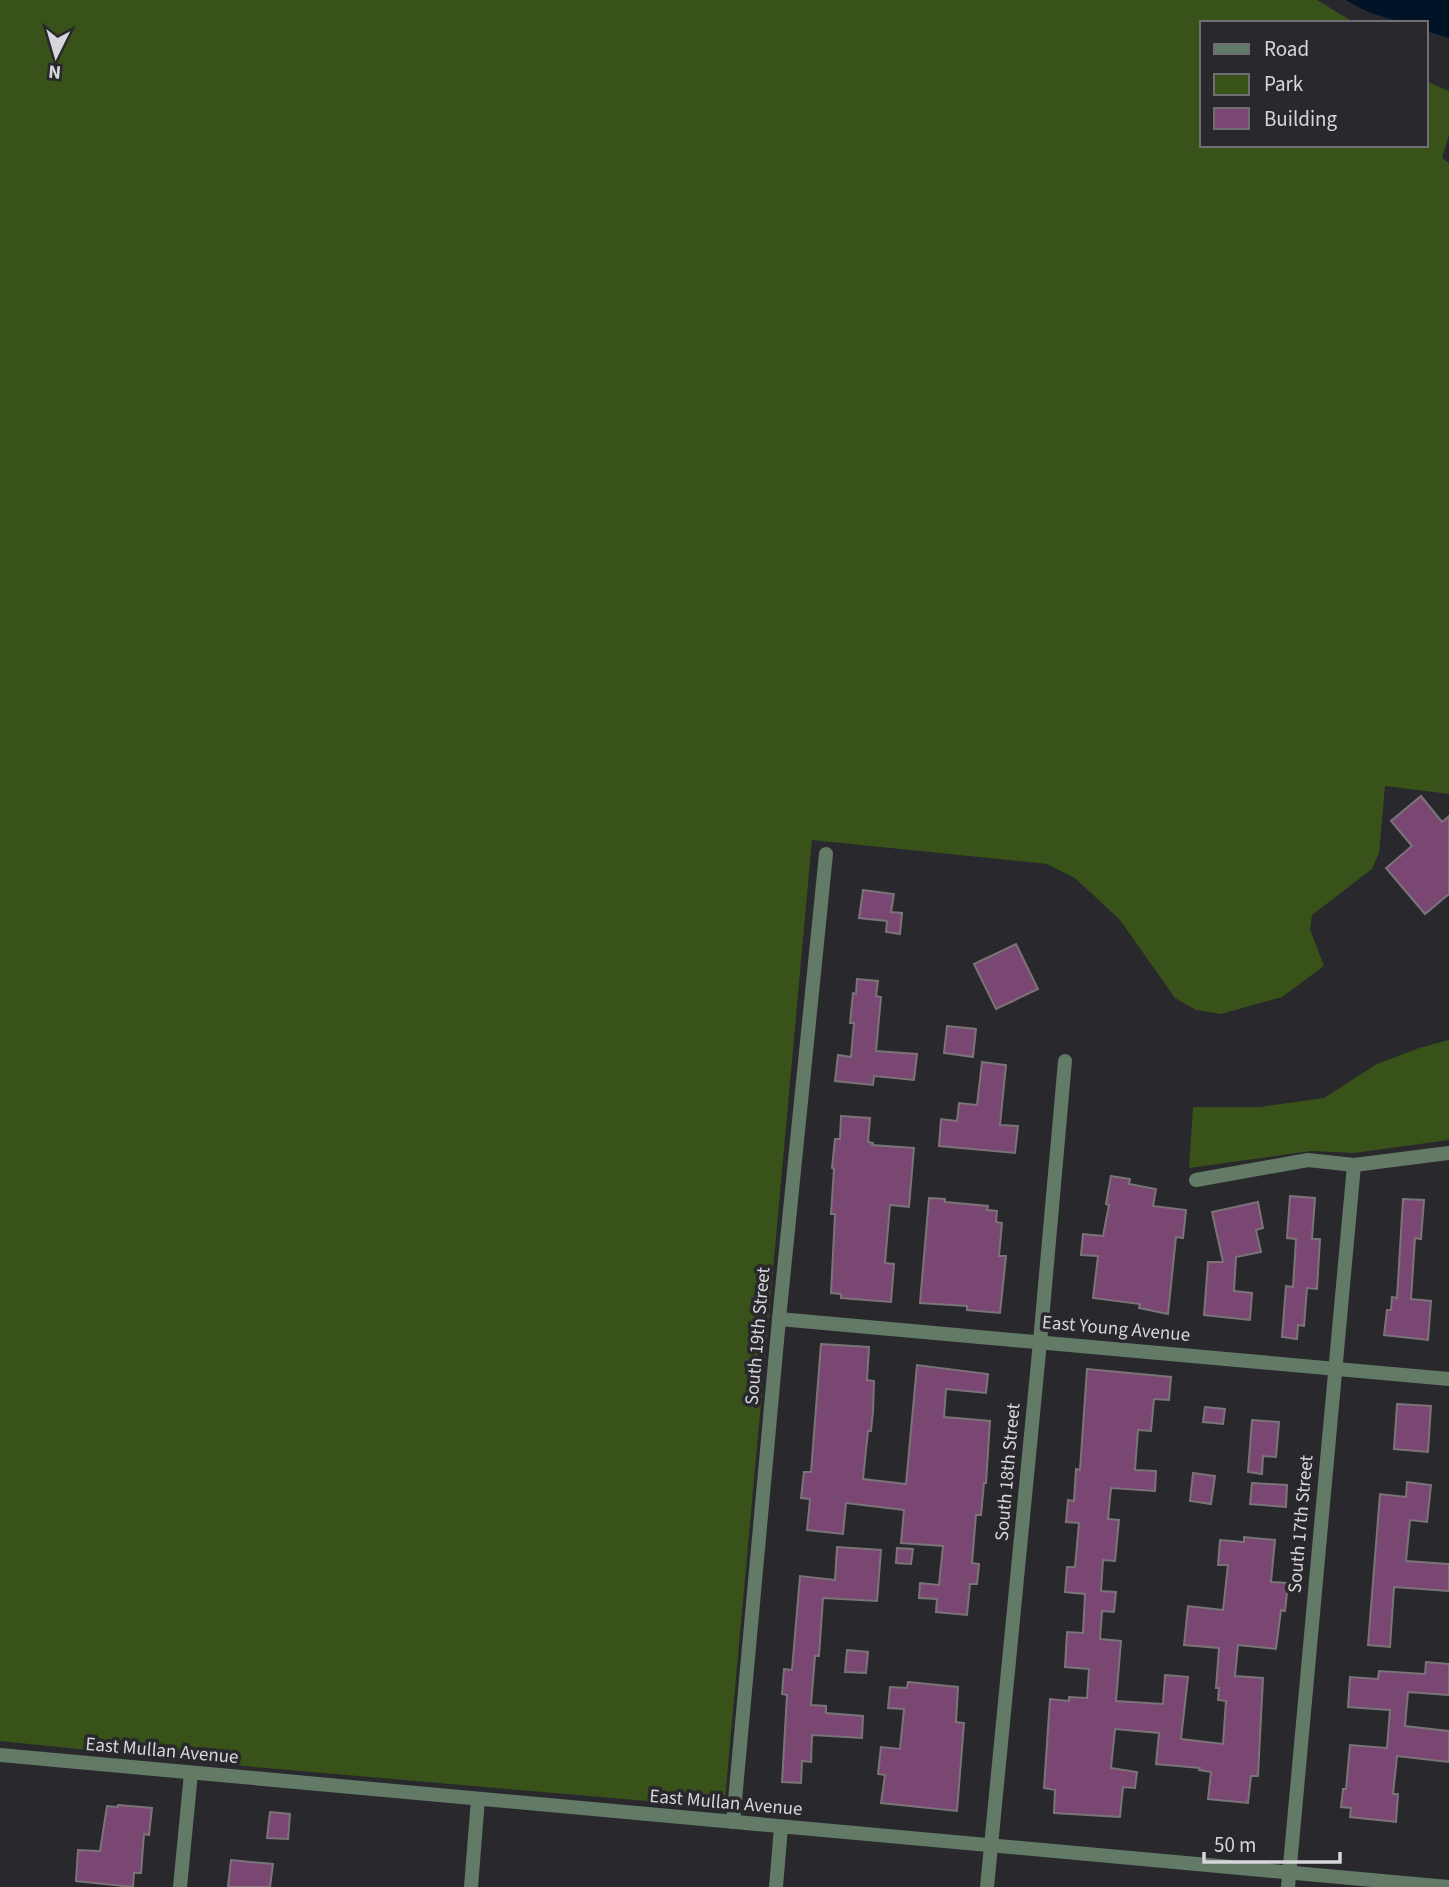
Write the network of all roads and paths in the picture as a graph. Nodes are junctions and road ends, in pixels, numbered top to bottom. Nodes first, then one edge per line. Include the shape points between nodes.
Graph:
1 (826, 854) dead end
2 (1065, 1061) dead end
3 (1449, 1153) edge
4 (1354, 1165) junction
5 (1196, 1180) dead end
6 (779, 1319) junction
7 (1040, 1342) junction
8 (1335, 1369) junction
9 (1449, 1379) edge
10 (0, 1755) edge
11 (191, 1773) junction
12 (478, 1799) junction
13 (733, 1822) junction
14 (781, 1827) junction
15 (992, 1846) junction
16 (1288, 1880) edge
17 (180, 1887) edge
18 (471, 1887) edge
19 (776, 1887) edge
20 (987, 1887) edge
21 (1449, 1887) edge

1 - 6 street, South 19th Street
2 - 7 street, South 18th Street
3 - 4 street
4 - 5 street via 1308,1160
4 - 8 street, South 17th Street
6 - 7 street, East Young Avenue
6 - 13 street, South 19th Street
7 - 8 street, East Young Avenue
7 - 15 street, South 18th Street
8 - 9 street, East Young Avenue
8 - 16 street, South 17th Street
10 - 11 street, East Mullan Avenue
11 - 12 street, East Mullan Avenue
11 - 17 street
12 - 13 street, East Mullan Avenue
12 - 18 street
13 - 14 street, East Mullan Avenue
14 - 15 street, East Mullan Avenue
14 - 19 street
15 - 16 street, East Mullan Avenue
15 - 20 street, South 18th Street
16 - 21 street, East Mullan Avenue

